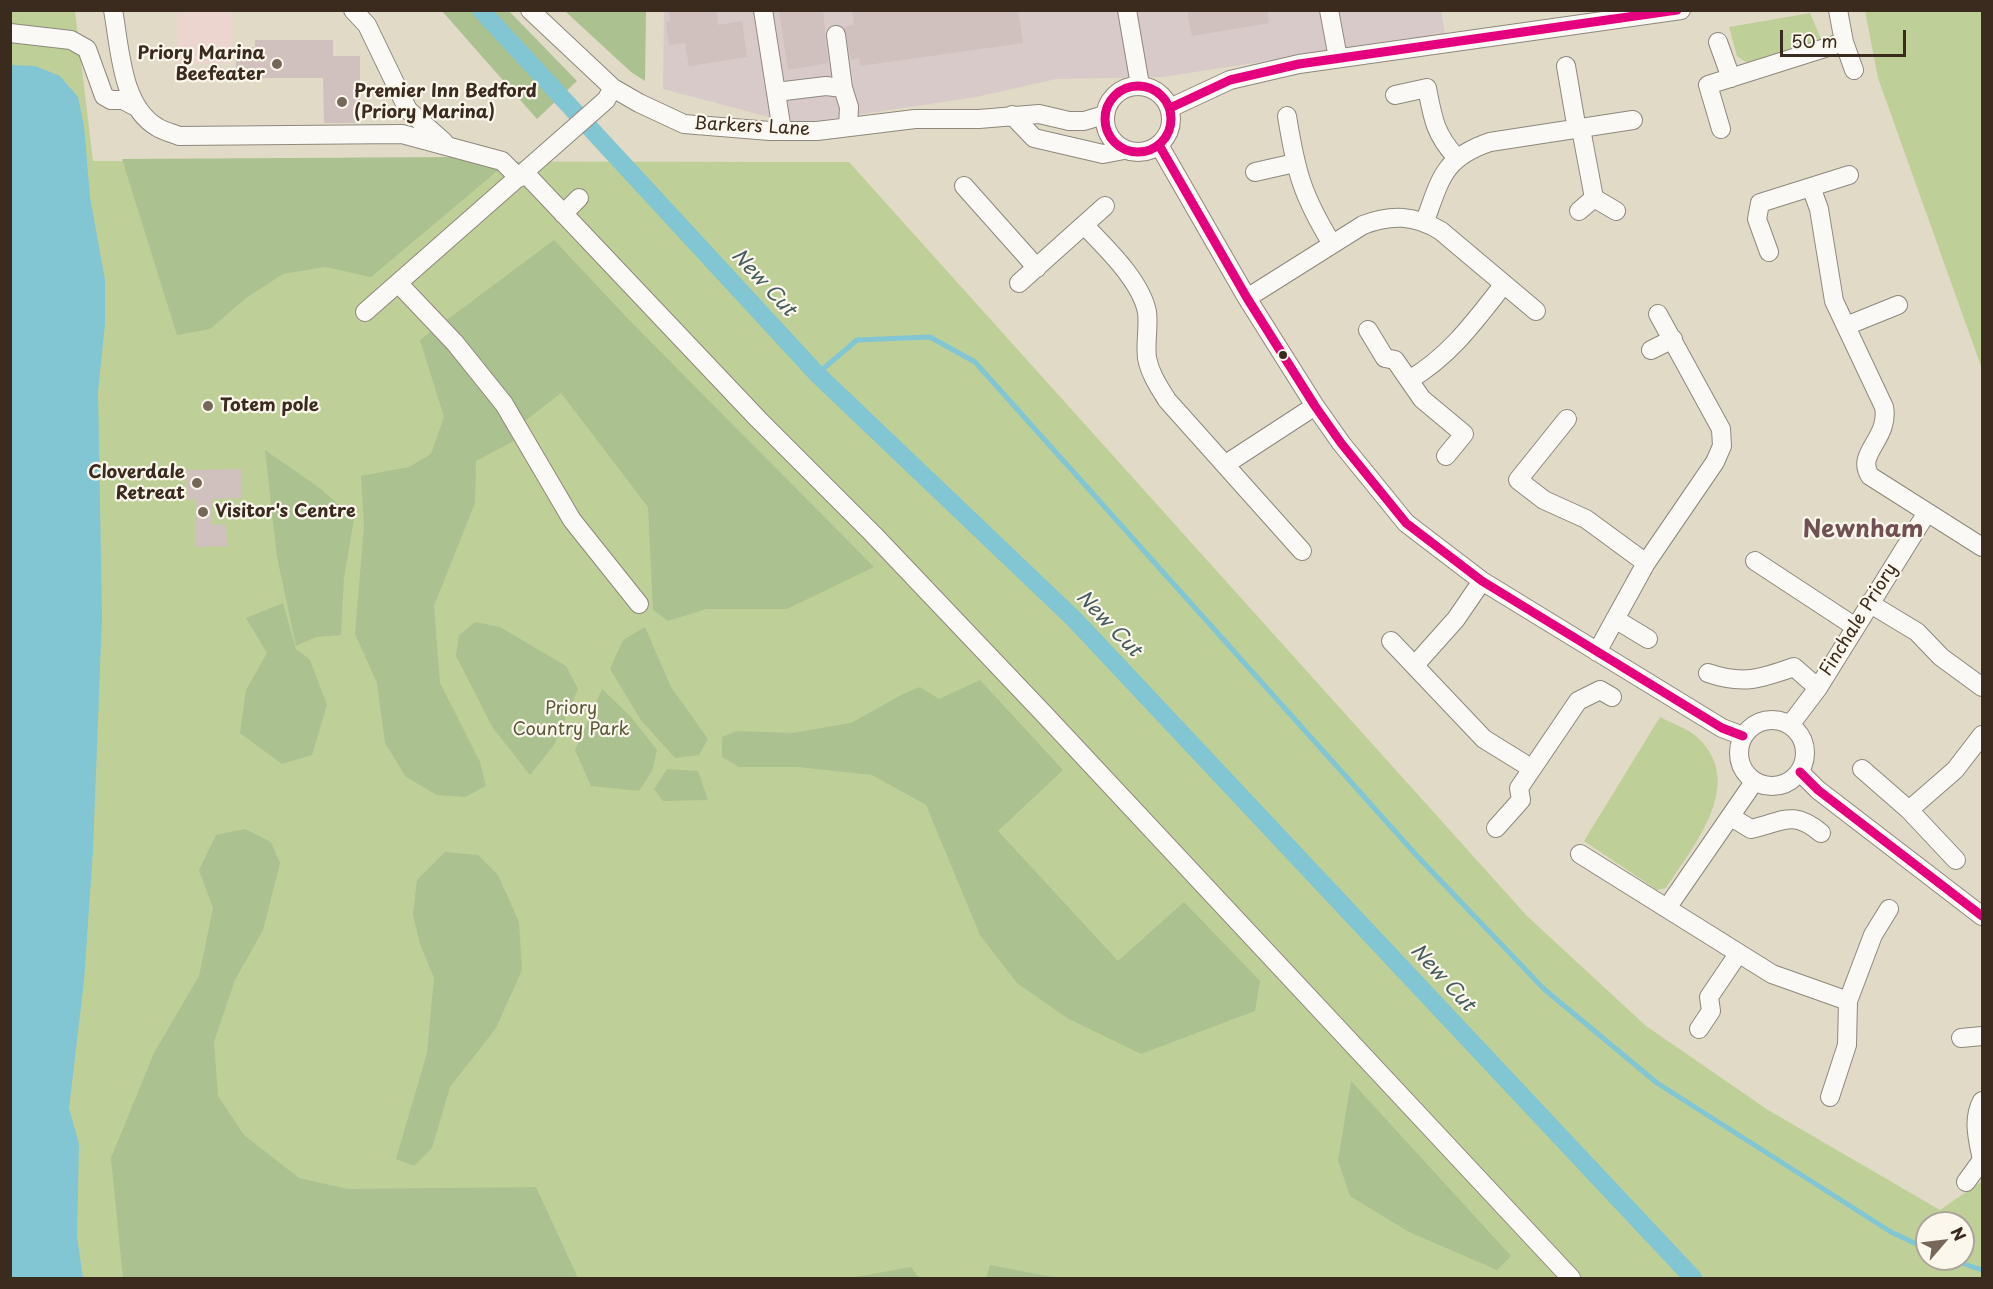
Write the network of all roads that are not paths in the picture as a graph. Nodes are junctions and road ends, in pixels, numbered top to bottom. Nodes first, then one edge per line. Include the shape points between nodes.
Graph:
1 (113, 10) edge
2 (352, 10) edge
3 (530, 10) edge
4 (763, 10) edge
5 (1127, 10) edge
6 (1329, 10) edge
7 (1681, 10) edge
8 (1838, 10) edge
9 (1617, 14) edge
10 (10, 33) edge
11 (836, 35) dead end
12 (1718, 42) dead end
13 (1844, 42) junction
14 (1338, 58) junction
15 (1566, 66) dead end
16 (1854, 70) dead end
17 (1731, 78) junction
18 (1140, 85) junction
19 (613, 88) junction
20 (843, 88) junction
21 (776, 92) junction
22 (1395, 95) dead end
23 (138, 108) junction
24 (1170, 108) junction
25 (1012, 115) junction
26 (1104, 115) junction
27 (1287, 116) dead end
28 (1633, 120) dead end
29 (848, 127) junction
30 (1579, 129) junction
31 (1721, 129) dead end
32 (782, 131) junction
33 (447, 145) junction
34 (1160, 145) junction
35 (1124, 150) junction
36 (1456, 157) junction
37 (1294, 163) junction
38 (1255, 172) dead end
39 (1849, 175) dead end
40 (522, 176) junction
41 (964, 186) dead end
42 (1811, 187) junction
43 (579, 198) dead end
44 (1594, 198) junction
45 (1106, 206) dead end
46 (1579, 211) dead end
47 (1616, 211) dead end
48 (563, 214) junction
49 (1425, 221) junction
50 (1085, 226) junction
51 (1332, 244) junction
52 (1769, 252) dead end
53 (1037, 268) junction
54 (1019, 283) dead end
55 (398, 284) junction
56 (1504, 284) junction
57 (1247, 298) junction
58 (1898, 305) dead end
59 (1536, 311) dead end
60 (365, 312) dead end
61 (1658, 314) dead end
62 (1846, 326) junction
63 (1368, 330) dead end
64 (1673, 339) junction
65 (1651, 350) dead end
66 (1409, 380) junction
67 (1315, 406) junction
68 (1566, 420) dead end
69 (1446, 456) dead end
70 (1226, 464) junction
71 (1926, 514) junction
72 (1983, 547) edge
73 (1302, 550) dead end
74 (1755, 561) dead end
75 (1646, 563) junction
76 (1482, 581) junction
77 (1869, 603) junction
78 (639, 604) dead end
79 (1615, 619) junction
80 (1854, 626) junction
81 (1648, 639) dead end
82 (1391, 640) dead end
83 (1597, 652) junction
84 (1415, 665) junction
85 (1708, 673) dead end
86 (1983, 687) edge
87 (1818, 688) junction
88 (1612, 697) dead end
89 (1790, 725) junction
90 (1983, 735) edge
91 (1743, 736) junction
92 (1531, 768) junction
93 (1862, 769) dead end
94 (1800, 772) junction
95 (1754, 782) junction
96 (1909, 810) junction
97 (1731, 817) junction
98 (1496, 828) dead end
99 (1821, 833) dead end
100 (1580, 854) dead end
101 (1956, 860) dead end
102 (1667, 908) junction
103 (1889, 909) dead end
104 (1983, 915) edge
105 (1738, 954) junction
106 (1848, 1001) junction
107 (1700, 1029) dead end
108 (1983, 1036) edge
109 (1961, 1038) dead end
110 (1830, 1097) dead end
111 (1983, 1101) edge
112 (1982, 1161) edge
113 (1966, 1182) dead end
114 (1571, 1278) edge

1 - 23 street via 126,79
2 - 33 street via 367,26 408,110
3 - 19 street, Barkers Lane
4 - 21 street
5 - 18 street
6 - 14 street
7 - 9 street
8 - 13 street
9 - 14 street
10 - 23 street via 71,40 87,49 104,96
11 - 20 street
12 - 17 street
13 - 16 street
13 - 17 street
14 - 24 street via 1230,80
15 - 30 street
17 - 31 street via 1708,85
18 - 24 street via 1155,90
18 - 26 street via 1119,91
19 - 32 street, Barkers Lane via 684,124
19 - 40 street via 606,100
20 - 21 street via 826,86
20 - 29 street via 849,107
21 - 32 street
22 - 36 street via 1426,88 1434,128
23 - 33 street via 156,126 179,136 402,134
24 - 34 street via 1171,126
25 - 26 street, Barkers Lane via 1039,114 1069,121
25 - 29 street, Barkers Lane via 915,119
25 - 35 street via 1034,138 1103,154
26 - 35 street via 1108,135
27 - 37 street
28 - 30 street
29 - 32 street, Barkers Lane
30 - 36 street via 1490,142
30 - 44 street
33 - 40 street via 502,161
34 - 35 street via 1148,152
34 - 57 street
36 - 49 street via 1439,183
37 - 38 street
37 - 51 street via 1309,206
39 - 42 street
40 - 48 street
40 - 55 street
41 - 53 street
42 - 52 street via 1760,203 1757,219
42 - 62 street via 1819,209 1834,301
43 - 48 street
44 - 46 street
44 - 47 street
45 - 50 street
48 - 114 street via 1045,715
49 - 51 street via 1381,218
49 - 56 street
50 - 53 street
50 - 70 street via 1140,292 1147,310 1147,357 1153,378 1167,400
51 - 57 street
53 - 54 street
55 - 60 street
55 - 78 street via 455,343 504,404 572,520
56 - 59 street
56 - 66 street via 1462,338 1442,358
57 - 67 street
58 - 62 street
61 - 64 street
62 - 71 street via 1887,420 1866,458 1865,469
63 - 66 street via 1385,358 1395,360
64 - 65 street
64 - 75 street via 1700,395 1716,415 1722,446
66 - 69 street via 1422,399 1464,434
67 - 70 street
67 - 76 street via 1406,523
68 - 75 street via 1518,480 1544,501 1586,519
70 - 73 street
71 - 72 street
71 - 77 street, Finchale Priory
74 - 80 street
75 - 79 street
76 - 83 street
76 - 84 street
77 - 80 street, Finchale Priory
77 - 86 street via 1917,633 1941,657
79 - 81 street
79 - 83 street
80 - 87 street, Finchale Priory
82 - 84 street
83 - 91 street via 1722,728
84 - 92 street via 1484,739
85 - 87 street via 1748,681 1794,667
87 - 89 street, Finchale Priory
88 - 92 street via 1600,690 1578,701
89 - 91 street via 1772,720 1755,724
89 - 94 street via 1803,739 1805,759
90 - 96 street via 1955,770
91 - 95 street via 1739,753 1743,770
92 - 98 street via 1519,788 1521,800
93 - 96 street
94 - 95 street via 1787,783 1768,787
94 - 104 street via 1818,790
95 - 97 street
96 - 101 street
97 - 99 street via 1751,829 1785,818 1798,819
97 - 102 street
100 - 102 street
102 - 105 street
103 - 106 street via 1873,935
105 - 106 street via 1773,974
105 - 107 street via 1709,997 1712,1011
106 - 110 street via 1847,1045
108 - 109 street
111 - 112 street via 1976,1131
112 - 113 street

